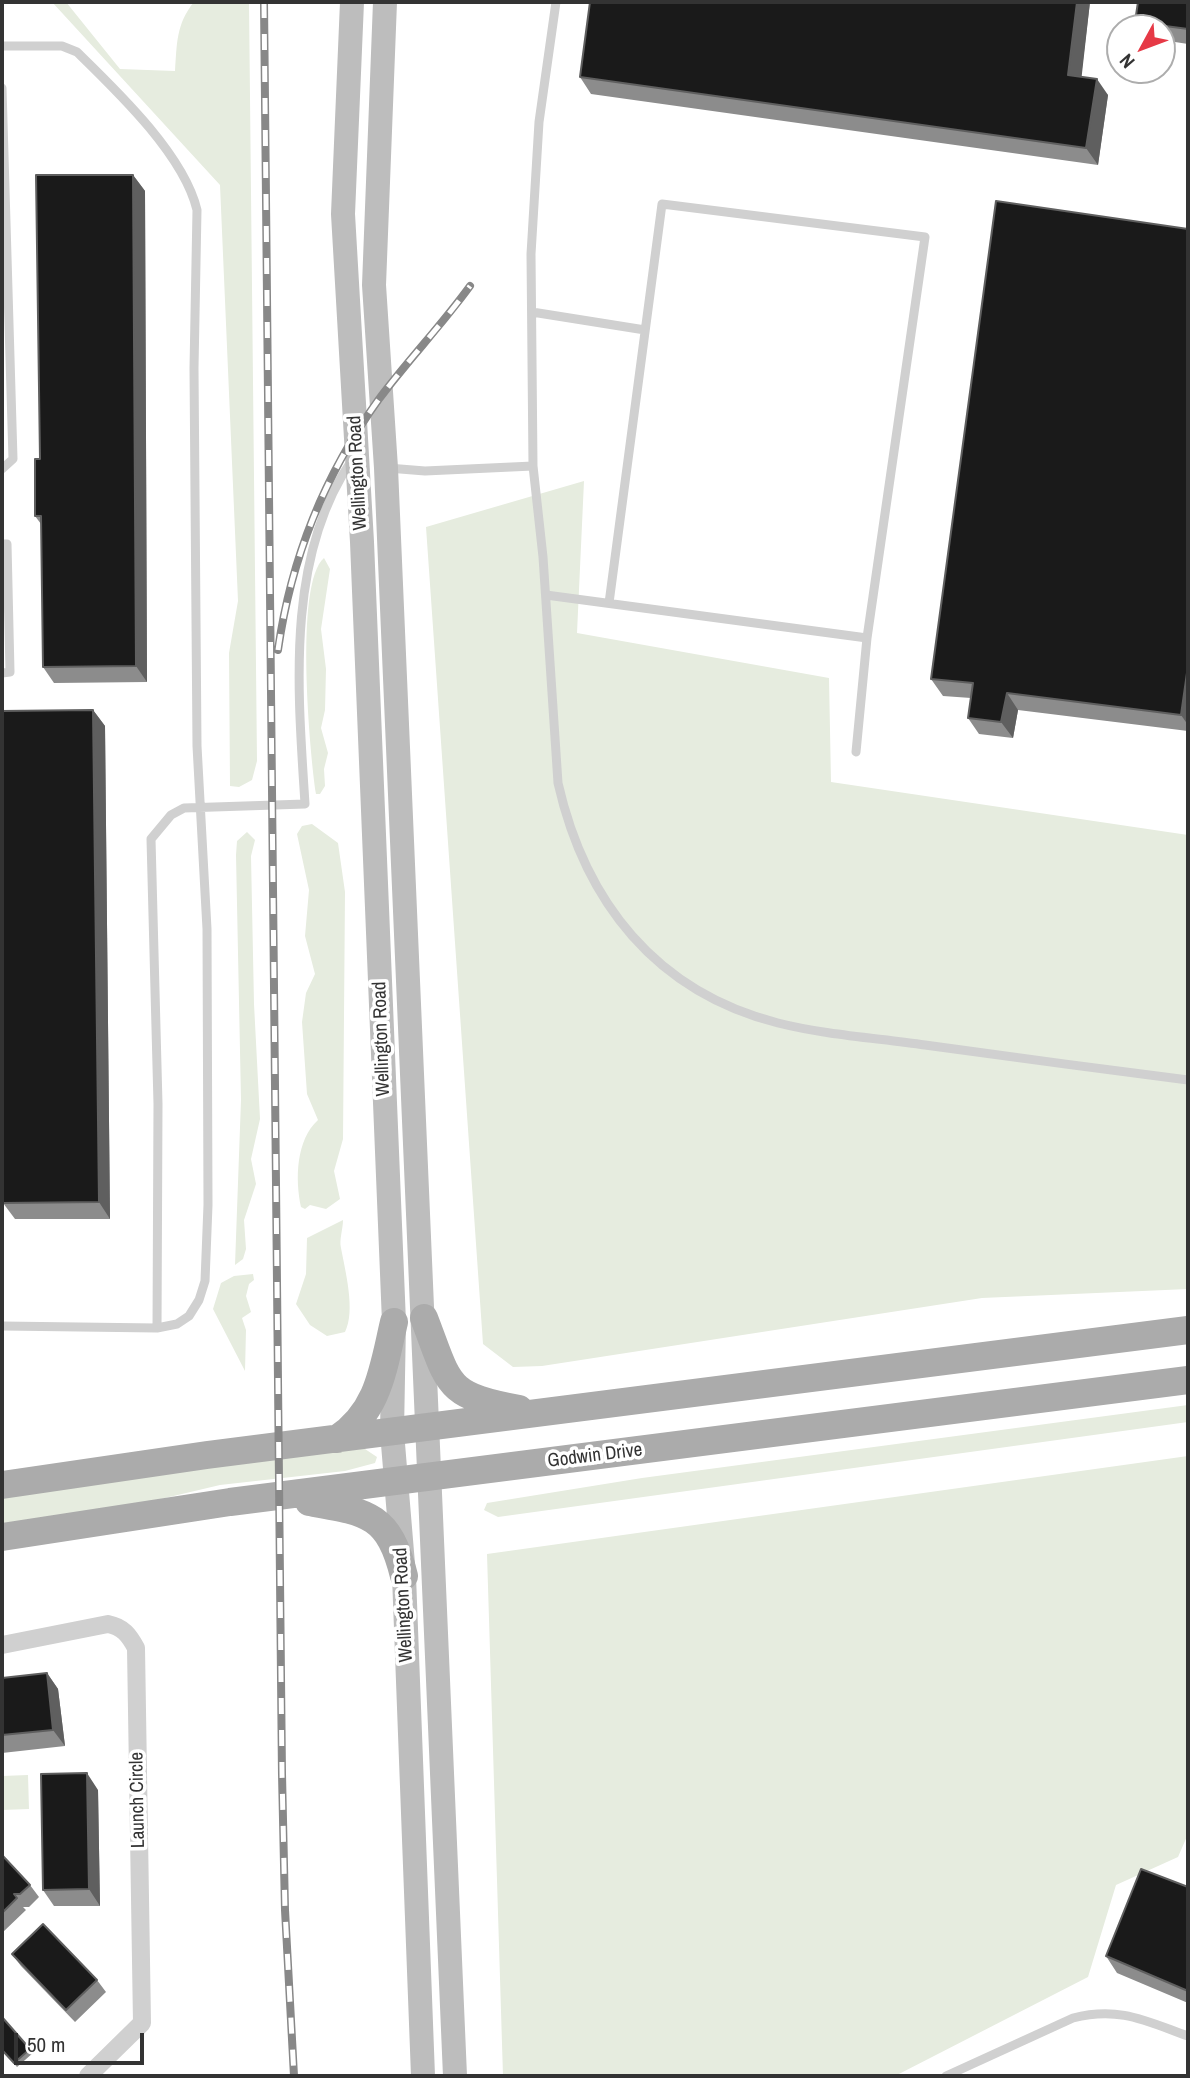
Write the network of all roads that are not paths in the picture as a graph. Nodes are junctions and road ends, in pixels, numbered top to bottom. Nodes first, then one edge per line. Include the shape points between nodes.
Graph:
1 (352, 2) edge
2 (385, 2) edge
3 (556, 2) edge
4 (2, 46) edge
5 (2, 88) edge
6 (532, 312) junction
7 (645, 330) junction
8 (357, 453) junction
9 (533, 466) junction
10 (2, 468) edge
11 (386, 468) junction
12 (2, 544) edge
13 (546, 595) junction
14 (609, 603) junction
15 (867, 638) junction
16 (2, 673) edge
17 (856, 752) dead end
18 (200, 807) junction
19 (1188, 1080) edge
20 (424, 1318) junction
21 (394, 1322) junction
22 (2, 1326) edge
23 (157, 1328) junction
24 (1188, 1330) edge
25 (1188, 1381) edge
26 (539, 1413) junction
27 (425, 1428) junction
28 (392, 1432) junction
29 (337, 1439) junction
30 (429, 1477) junction
31 (396, 1482) junction
32 (2, 1485) edge
33 (278, 1497) junction
34 (2, 1537) edge
35 (404, 1576) junction
36 (2, 1645) edge
37 (1188, 2036) edge
38 (88, 2076) edge
39 (423, 2076) edge
40 (455, 2076) edge
41 (946, 2076) edge

1 - 8 main road, Wellington Road via 344,214
2 - 11 main road, Wellington Road via 374,285
3 - 6 lane via 533,195
4 - 18 lane via 62,46 78,52 167,149 192,189 197,210 194,368
5 - 10 lane via 13,459
6 - 7 lane
6 - 9 lane
7 - 14 lane
7 - 15 lane via 662,204 925,237
8 - 18 lane via 334,487 305,595 300,694 305,804
8 - 21 main road, Wellington Road
9 - 11 lane via 425,471
9 - 13 lane
11 - 20 main road, Wellington Road
12 - 16 lane via 7,544 10,672
13 - 14 lane
13 - 19 lane via 555,762 565,816 591,878 612,912 677,978 740,1011 815,1031
14 - 15 lane
15 - 17 lane
18 - 23 lane via 207,943 205,1281 189,1316
18 - 23 lane via 171,815 155,830 149,850 158,1091
20 - 26 main road via 449,1382 461,1392
20 - 27 main road, Wellington Road
21 - 28 main road, Wellington Road
21 - 29 main road via 377,1396 365,1416
22 - 23 lane
24 - 26 main road
25 - 30 main road, Godwin Drive
26 - 27 main road
27 - 28 main road
27 - 30 main road, Wellington Road
28 - 29 main road
28 - 31 main road, Wellington Road
29 - 32 main road
30 - 31 main road, Godwin Drive
30 - 40 main road, Wellington Road
31 - 33 main road, Godwin Drive
31 - 35 main road, Wellington Road
33 - 34 main road, Godwin Drive
33 - 35 main road via 354,1509 372,1517 393,1539
35 - 39 main road, Wellington Road
36 - 38 street, Launch Circle via 108,1624 129,1635 136,1648 142,2023
37 - 41 lane via 1131,2015 1092,2013

